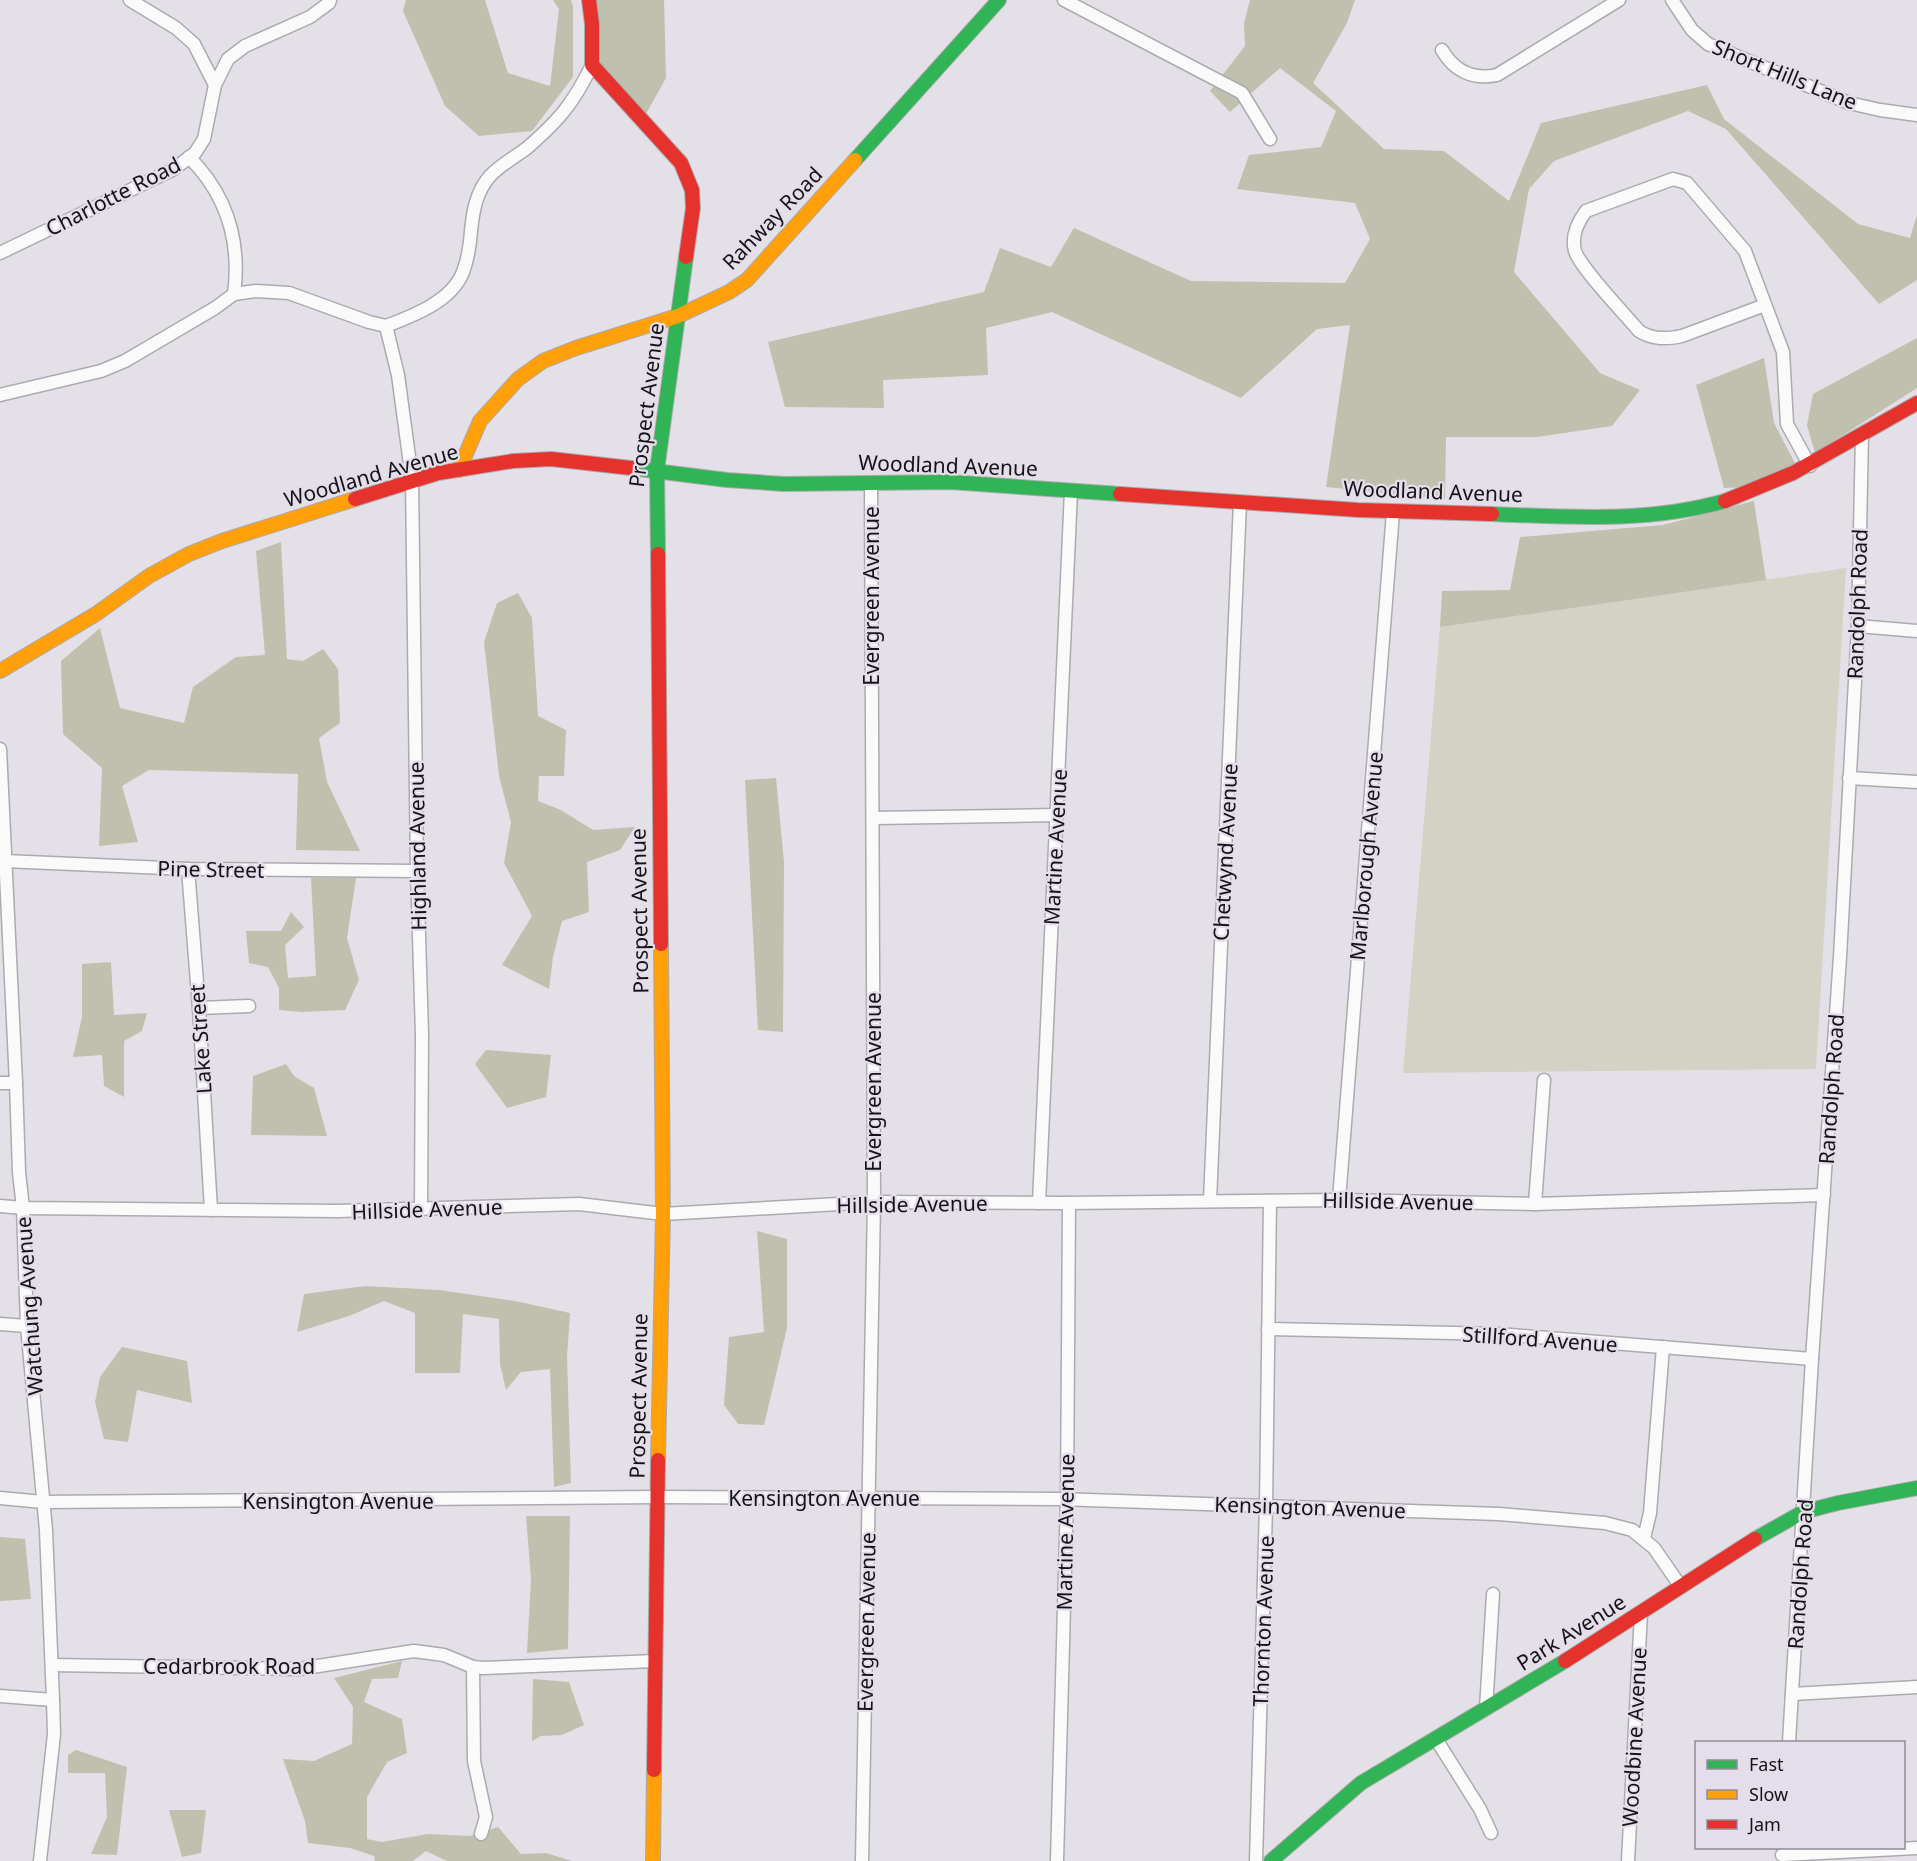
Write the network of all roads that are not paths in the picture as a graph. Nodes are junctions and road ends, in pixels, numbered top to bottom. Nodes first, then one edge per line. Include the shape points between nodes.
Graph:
1 (130, 0) edge
2 (330, 0) edge
3 (589, 0) edge
4 (999, 0) edge
5 (1064, 0) edge
6 (1619, 0) edge
7 (1672, 0) edge
8 (1442, 50) dead end
9 (592, 65) junction
10 (215, 85) junction
11 (1917, 115) edge
12 (1270, 139) dead end
13 (189, 157) junction
14 (0, 253) edge
15 (234, 294) junction
16 (1765, 305) junction
17 (678, 316) junction
18 (386, 326) junction
19 (0, 395) edge
20 (1917, 403) edge
21 (1862, 435) junction
22 (1810, 466) junction
23 (459, 470) junction
24 (657, 470) junction
25 (412, 482) junction
26 (871, 483) junction
27 (1071, 491) junction
28 (1240, 502) junction
29 (1393, 512) junction
30 (1858, 626) junction
31 (1917, 631) edge
32 (0, 671) edge
33 (0, 749) edge
34 (1849, 778) junction
35 (1917, 782) edge
36 (1057, 815) junction
37 (873, 818) junction
38 (4, 861) junction
39 (188, 869) junction
40 (417, 871) junction
41 (249, 1006) dead end
42 (199, 1008) junction
43 (1544, 1080) dead end
44 (0, 1083) edge
45 (16, 1083) junction
46 (1824, 1195) junction
47 (1339, 1200) junction
48 (1210, 1201) junction
49 (1270, 1201) junction
50 (874, 1202) junction
51 (1040, 1203) junction
52 (1069, 1203) junction
53 (1535, 1203) junction
54 (0, 1206) edge
55 (22, 1208) junction
56 (211, 1210) junction
57 (421, 1210) junction
58 (663, 1214) junction
59 (0, 1324) edge
60 (27, 1326) junction
61 (1268, 1329) junction
62 (1663, 1347) junction
63 (1812, 1359) junction
64 (1917, 1488) edge
65 (657, 1497) junction
66 (0, 1498) edge
67 (868, 1498) junction
68 (1066, 1499) junction
69 (43, 1502) junction
70 (1266, 1506) junction
71 (1803, 1512) junction
72 (1644, 1538) junction
73 (1681, 1587) junction
74 (1493, 1594) dead end
75 (1641, 1613) junction
76 (655, 1661) junction
77 (52, 1665) junction
78 (473, 1667) junction
79 (1917, 1687) edge
80 (1792, 1694) junction
81 (0, 1696) edge
82 (53, 1700) junction
83 (1486, 1709) junction
84 (1436, 1739) junction
85 (1789, 1741) edge
86 (1491, 1833) dead end
87 (481, 1834) dead end
88 (1898, 1849) edge
89 (1782, 1855) edge
90 (40, 1861) edge
91 (653, 1861) edge
92 (862, 1861) edge
93 (1057, 1861) edge
94 (1256, 1861) edge
95 (1271, 1861) edge
96 (1628, 1861) edge

1 - 10 street via 194,44
2 - 10 street via 310,18 245,46 228,59
3 - 9 street
4 - 17 street, Rahway Road via 747,280
5 - 12 street via 1242,93
6 - 8 street via 1497,75 1469,74 1452,65
7 - 11 street, Short Hills Lane via 1692,30 1708,44 1849,103
9 - 17 street, Prospect Avenue via 681,163 692,190
9 - 18 street via 562,115 490,175 473,210 469,252 463,274 454,287 413,316
10 - 13 street via 204,139
13 - 14 street, Charlotte Road via 174,169
13 - 15 street, Charlotte Road via 216,190 229,217 237,262
15 - 18 street via 289,292
15 - 19 street via 101,371
16 - 16 street via 1745,251 1687,183 1673,179 1586,212 1579,220 1574,240 1582,265 1647,336 1682,336
16 - 22 street via 1783,352 1787,424
17 - 23 street, Rahway Road via 543,361 498,399 480,421
17 - 24 street, Prospect Avenue
18 - 25 street, Highland Avenue via 398,375
20 - 21 street, Woodland Avenue
21 - 22 street, Woodland Avenue
21 - 30 street, Randolph Road
22 - 29 street, Woodland Avenue via 1737,496 1636,517
23 - 24 street, Woodland Avenue via 551,459
23 - 25 street, Woodland Avenue
24 - 26 street, Woodland Avenue via 784,484
24 - 58 street, Prospect Avenue
25 - 32 street, Woodland Avenue via 189,554
25 - 40 street, Highland Avenue
26 - 27 street, Woodland Avenue via 950,482
26 - 37 street, Evergreen Avenue
27 - 28 street, Woodland Avenue
27 - 36 street, Martine Avenue
28 - 29 street, Woodland Avenue
28 - 48 street, Chetwynd Avenue
29 - 47 street, Marlborough Avenue
30 - 31 street
30 - 34 street, Randolph Road
33 - 38 street, Watchung Avenue
34 - 35 street
34 - 46 street, Randolph Road
36 - 37 street
36 - 51 street, Martine Avenue
37 - 50 street, Evergreen Avenue
38 - 39 street, Pine Street
38 - 45 street, Watchung Avenue
39 - 40 street, Pine Street
39 - 42 street, Lake Street
40 - 57 street, Highland Avenue via 422,1034
41 - 42 street
42 - 56 street, Lake Street
43 - 53 street
44 - 45 street
45 - 55 street, Watchung Avenue
46 - 53 street, Hillside Avenue
46 - 63 street, Randolph Road
47 - 49 street, Hillside Avenue
47 - 53 street, Hillside Avenue
48 - 49 street, Hillside Avenue
48 - 52 street, Hillside Avenue
49 - 61 street, Thornton Avenue
50 - 51 street, Hillside Avenue
50 - 58 street, Hillside Avenue
50 - 67 street, Evergreen Avenue
51 - 52 street, Hillside Avenue
52 - 68 street, Martine Avenue
54 - 55 street, Hillside Avenue
55 - 56 street, Hillside Avenue
55 - 60 street, Watchung Avenue
56 - 57 street, Hillside Avenue
57 - 58 street, Hillside Avenue via 579,1204
58 - 65 street, Prospect Avenue
59 - 60 street
60 - 69 street, Watchung Avenue
61 - 62 street, Stillford Avenue via 1499,1334
61 - 70 street, Thornton Avenue
62 - 63 street, Stillford Avenue
62 - 72 street via 1650,1513
63 - 71 street, Randolph Road
64 - 71 street, Park Avenue
65 - 67 street, Kensington Avenue
65 - 69 street, Kensington Avenue
65 - 76 street, Prospect Avenue
66 - 69 street, Kensington Avenue
67 - 68 street, Kensington Avenue
67 - 92 street, Evergreen Avenue
68 - 70 street, Kensington Avenue
68 - 93 street, Martine Avenue
69 - 77 street, Watchung Avenue
70 - 72 street, Kensington Avenue via 1509,1515 1605,1523 1632,1530
70 - 94 street, Thornton Avenue
71 - 73 street, Park Avenue
71 - 80 street, Randolph Road
72 - 73 street
73 - 75 street, Park Avenue
74 - 83 street
75 - 83 street, Park Avenue
75 - 96 street, Woodbine Avenue
76 - 78 street, Cedarbrook Road
76 - 91 street, Prospect Avenue
77 - 78 street, Cedarbrook Road via 288,1670 414,1651 444,1655
77 - 82 street, Watchung Avenue
78 - 87 street via 474,1761 486,1817
79 - 80 street
80 - 85 street, Randolph Road
81 - 82 street
82 - 90 street, Watchung Avenue via 54,1734
83 - 84 street, Park Avenue
84 - 86 street
84 - 95 street, Park Avenue via 1361,1783
88 - 89 street

